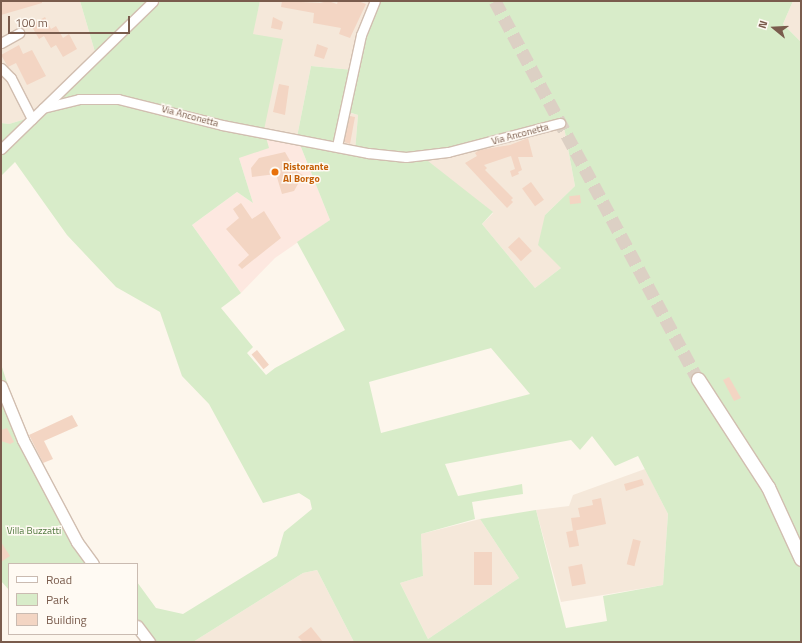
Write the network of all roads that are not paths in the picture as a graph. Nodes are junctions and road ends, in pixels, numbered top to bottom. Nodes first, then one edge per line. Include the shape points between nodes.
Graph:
1 (153, 1) edge
2 (374, 1) edge
3 (19, 33) dead end
4 (1, 43) edge
5 (1, 68) edge
6 (43, 108) junction
7 (32, 119) junction
8 (560, 123) dead end
9 (338, 146) junction
10 (1, 149) edge
11 (698, 378) tunnel mouth
12 (1, 386) edge
13 (801, 559) edge
14 (92, 563) edge
15 (138, 627) edge
16 (149, 642) edge

1 - 6 street
2 - 9 street via 361,35
3 - 4 street
5 - 7 street via 11,78
6 - 7 street
6 - 9 street, Via Anconetta via 79,99 118,99 222,125
7 - 10 street
8 - 9 street, Via Anconetta via 427,156 378,155
11 - 13 main road via 768,487
12 - 14 street via 23,440 77,542
15 - 16 street

